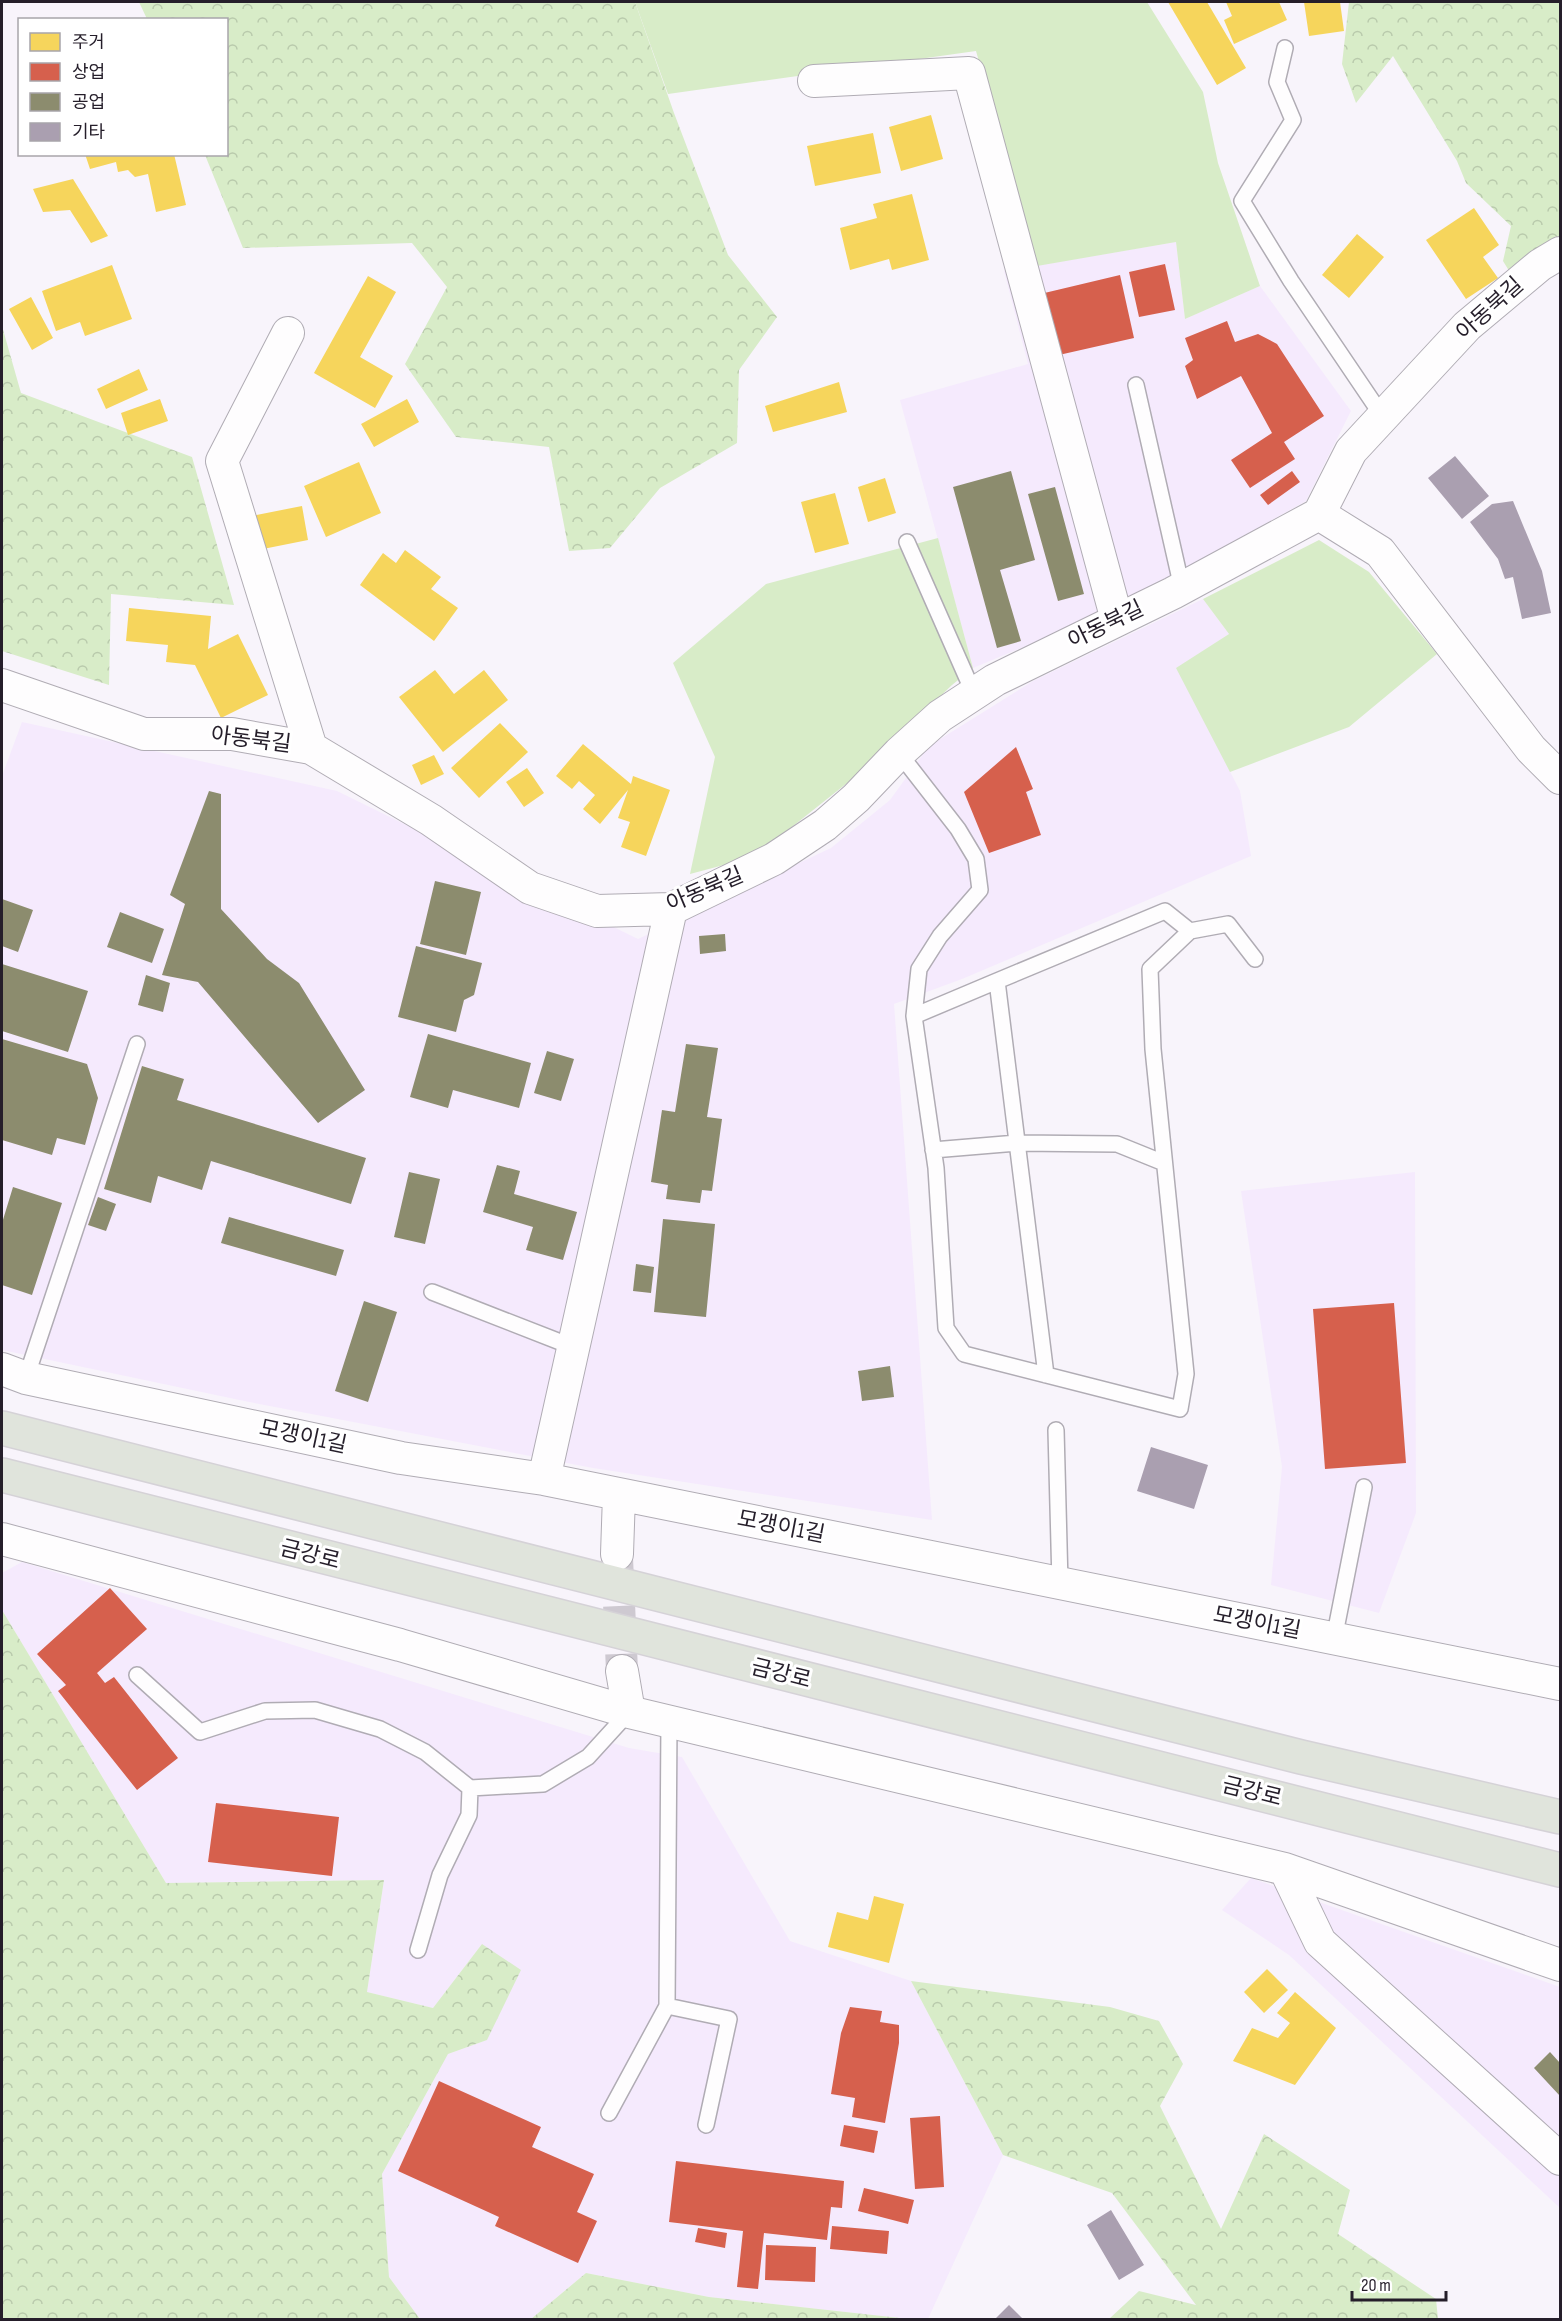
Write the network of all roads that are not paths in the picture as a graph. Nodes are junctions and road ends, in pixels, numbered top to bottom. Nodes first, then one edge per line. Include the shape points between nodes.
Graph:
1 (1285, 48) dead end
2 (814, 81) dead end
3 (1560, 253) edge
4 (288, 333) dead end
5 (1136, 385) dead end
6 (1383, 417) junction
7 (1319, 514) junction
8 (907, 542) dead end
9 (1182, 588) junction
10 (1117, 620) junction
11 (974, 694) junction
12 (5, 696) edge
13 (311, 748) junction
14 (899, 753) junction
15 (1560, 778) edge
16 (670, 909) junction
17 (1190, 930) junction
18 (1255, 960) dead end
19 (997, 981) junction
20 (914, 1016) junction
21 (137, 1044) dead end
22 (1017, 1143) junction
23 (933, 1150) junction
24 (1164, 1163) junction
25 (432, 1292) dead end
26 (573, 1347) junction
27 (14, 1373) edge
28 (1046, 1375) junction
29 (2, 1428) edge
30 (1056, 1430) dead end
31 (2, 1475) edge
32 (544, 1479) junction
33 (1364, 1487) dead end
34 (619, 1495) junction
35 (2, 1539) edge
36 (617, 1554) tunnel mouth
37 (1060, 1583) junction
38 (1334, 1639) junction
39 (622, 1671) tunnel mouth
40 (137, 1675) dead end
41 (1560, 1684) edge
42 (629, 1712) junction
43 (669, 1722) junction
44 (1301, 1757) junction
45 (470, 1788) junction
46 (1560, 1793) edge
47 (1560, 1817) edge
48 (1285, 1869) junction
49 (1560, 1870) edge
50 (418, 1950) dead end
51 (1560, 1965) edge
52 (667, 2006) junction
53 (609, 2113) dead end
54 (706, 2125) dead end
55 (1560, 2159) edge

1 - 6 lane via 1276,82 1293,120 1242,201
2 - 10 street via 969,73
3 - 6 street, 아동북길 via 1467,326
4 - 13 street via 222,461
5 - 9 lane
6 - 7 street, 아동북길 via 1351,451
7 - 9 street, 아동북길
7 - 15 street via 1380,552 1531,749
8 - 11 lane
9 - 10 street, 아동북길
10 - 11 street, 아동북길
11 - 14 street, 아동북길 via 940,716
12 - 13 street, 아동북길 via 144,734 232,734
13 - 16 street, 아동북길 via 431,820 530,888 597,911
14 - 16 street, 아동북길 via 817,831 774,860
14 - 20 lane via 958,829 975,859 980,890 940,936 919,969
16 - 26 street
17 - 18 lane via 1228,924
17 - 19 lane via 1165,911
17 - 24 lane via 1150,969
19 - 20 lane
19 - 22 lane
20 - 23 lane
21 - 27 lane
22 - 23 lane
22 - 24 lane via 1117,1144
22 - 28 lane
23 - 28 lane via 946,1328 964,1354
24 - 28 lane via 1185,1374 1180,1409
25 - 26 lane
26 - 32 street
27 - 32 street, 모갱이1길 via 400,1458
29 - 44 highway, 금강로
30 - 37 lane
31 - 49 highway, 금강로
32 - 34 street, 모갱이1길
33 - 38 lane
34 - 36 street
34 - 37 street, 모갱이1길
35 - 42 street via 400,1645
37 - 38 street, 모갱이1길
38 - 41 street, 모갱이1길
39 - 42 street
40 - 45 lane via 200,1732 265,1711 315,1710 380,1729 425,1752
42 - 43 street
42 - 45 lane via 588,1757 543,1784
43 - 48 street
43 - 52 lane
44 - 46 highway via 1352,1752
44 - 47 highway, 금강로
45 - 50 lane via 469,1815 440,1875
48 - 51 street
48 - 55 street via 1320,1942
52 - 53 lane
52 - 54 lane via 729,2019

